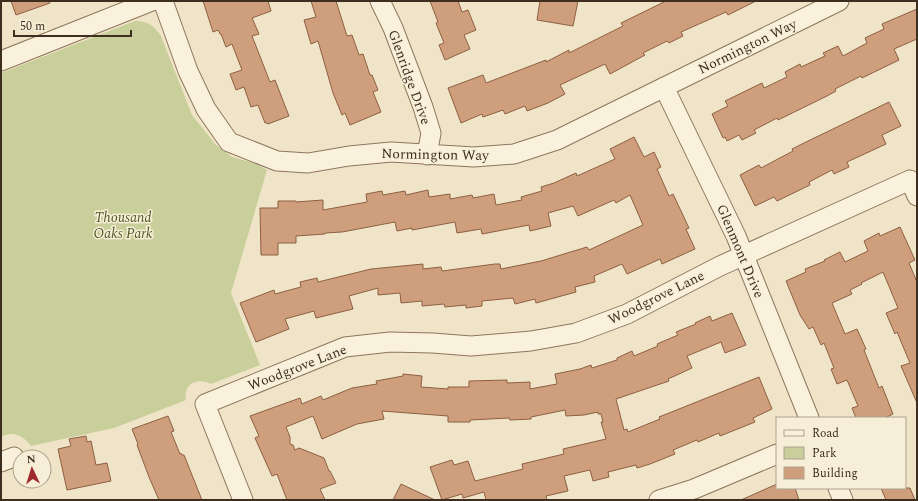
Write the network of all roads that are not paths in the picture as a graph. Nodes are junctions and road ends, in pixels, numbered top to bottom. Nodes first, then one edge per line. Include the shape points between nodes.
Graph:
1 (152, 1) edge
2 (163, 1) edge
3 (380, 1) edge
4 (839, 1) edge
5 (1, 61) edge
6 (664, 87) junction
7 (427, 155) junction
8 (914, 188) edge
9 (744, 256) junction
10 (809, 417) edge
11 (776, 454) edge
12 (838, 489) edge
13 (243, 500) edge
14 (659, 500) edge
15 (843, 500) edge

1 - 5 street
2 - 7 street, Normington Way via 188,71 206,109 229,142 277,161 308,163 390,152
3 - 7 street, Glenridge Drive via 424,107 431,133
4 - 6 street, Normington Way
6 - 7 street, Normington Way via 557,140 514,154 474,157
6 - 9 street, Glenmont Drive
8 - 9 street, Woodgrove Lane
9 - 10 street, Glenmont Drive
9 - 13 street, Woodgrove Lane via 627,314 576,332 530,341 470,346 433,342 390,342 345,347 204,404
11 - 14 street via 694,489
12 - 15 street

